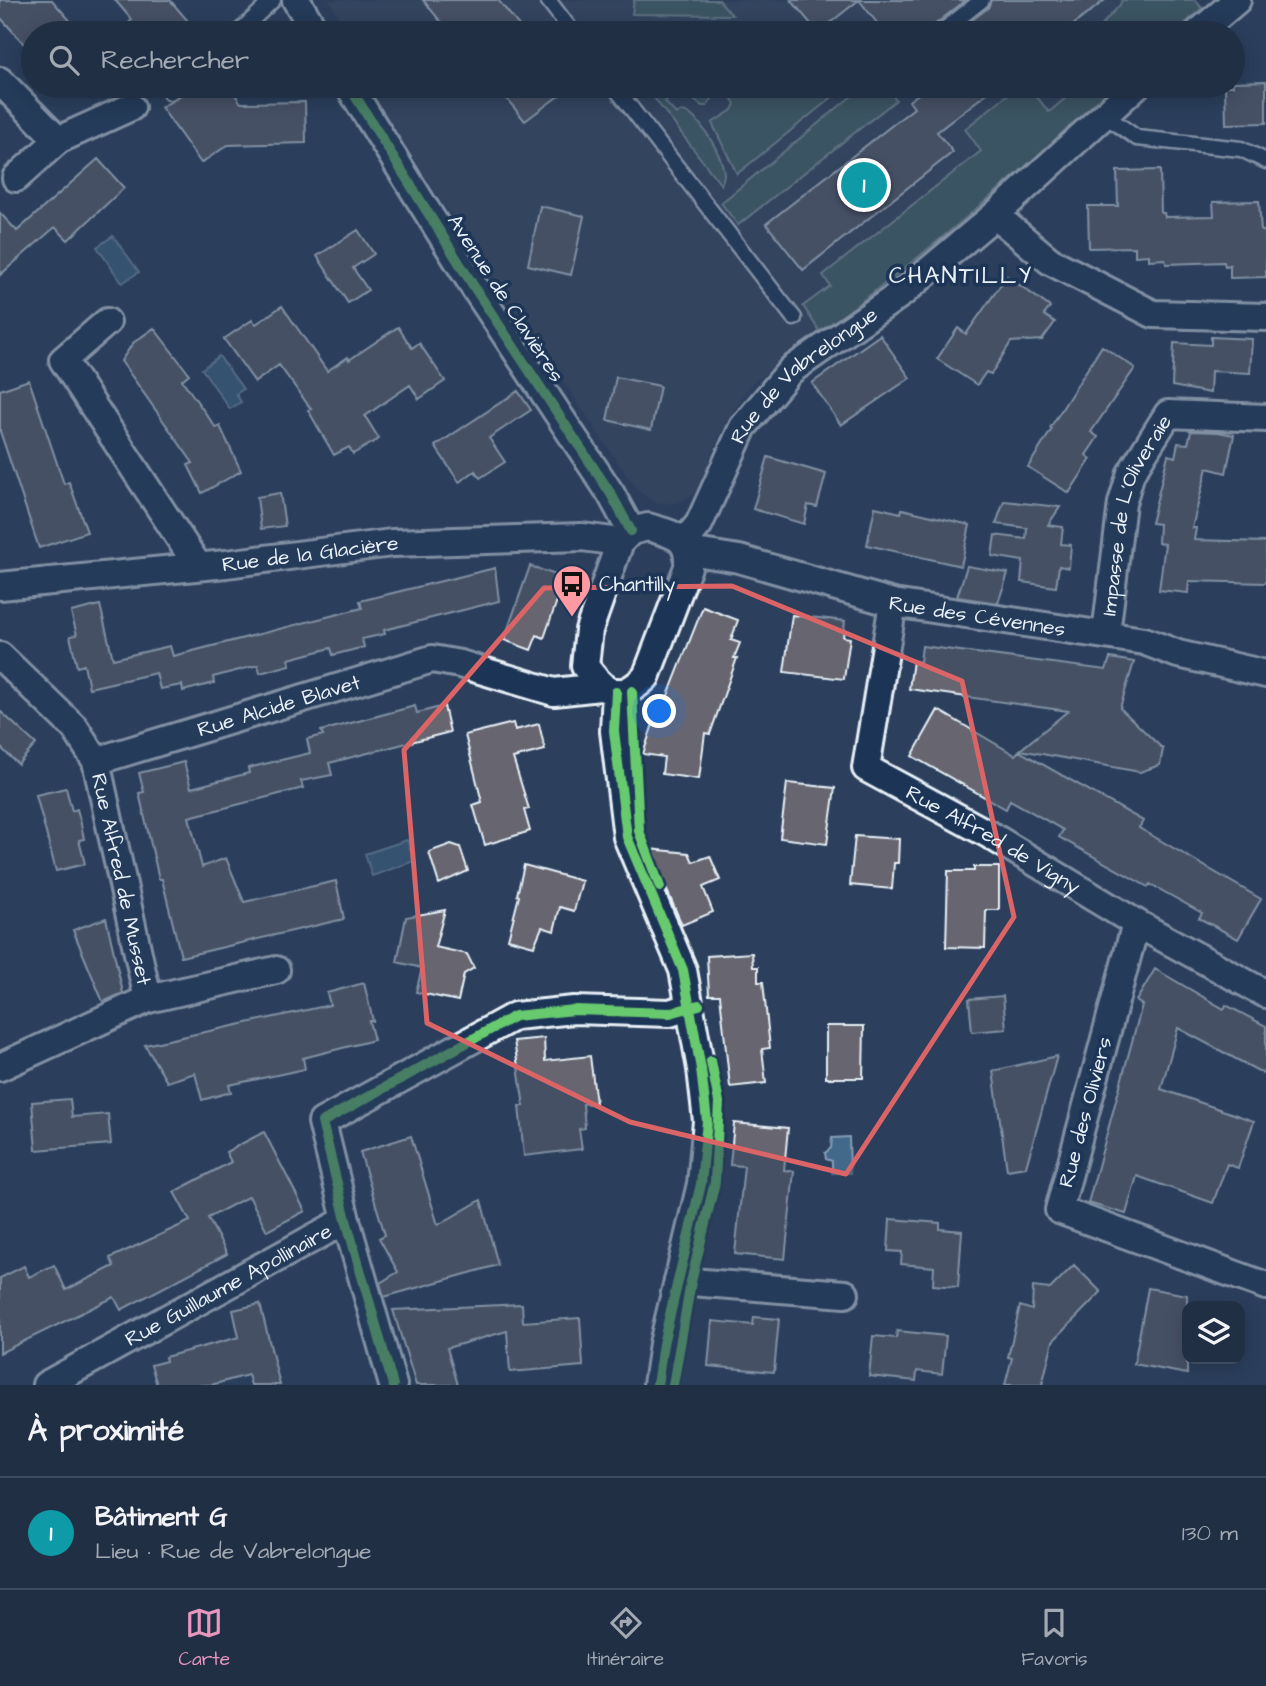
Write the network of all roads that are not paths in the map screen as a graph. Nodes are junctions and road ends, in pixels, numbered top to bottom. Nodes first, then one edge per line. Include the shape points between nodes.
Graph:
1 (273, 0) edge
2 (296, 0) edge
3 (548, 0) edge
4 (982, 0) edge
5 (1229, 2) edge
6 (251, 21) edge
7 (309, 21) edge
8 (564, 21) edge
9 (955, 21) edge
10 (1210, 21) edge
11 (0, 81) edge
12 (356, 98) edge
13 (623, 98) edge
14 (1122, 98) edge
15 (131, 107) dead end
16 (1103, 114) junction
17 (58, 141) junction
18 (1266, 161) edge
19 (16, 178) dead end
20 (995, 215) junction
21 (1266, 317) edge
22 (794, 318) dead end
23 (107, 322) dead end
24 (1266, 418) edge
25 (625, 537) junction
26 (687, 547) junction
27 (198, 566) junction
28 (0, 586) edge
29 (893, 603) junction
30 (1106, 634) junction
31 (0, 656) edge
32 (1266, 674) edge
33 (608, 690) junction
34 (96, 761) junction
35 (1136, 923) junction
36 (276, 970) dead end
37 (1266, 994) edge
38 (148, 999) junction
39 (688, 1007) junction
40 (0, 1067) edge
41 (346, 1220) junction
42 (678, 1281) junction
43 (1266, 1286) edge
44 (845, 1294) dead end
45 (46, 1385) edge
46 (393, 1385) edge
47 (657, 1385) edge

1 - 6 lane
2 - 7 street
3 - 8 lane
4 - 9 lane
5 - 10 street
11 - 17 street
12 - 25 street, Avenue de Clavières via 617,503
13 - 22 lane
14 - 16 street, Rue de Vabrelongue
15 - 17 street
16 - 18 lane via 1137,138 1241,149
16 - 20 street, Rue de Vabrelongue
17 - 19 street
20 - 21 street via 1050,261 1153,314
20 - 26 street, Rue de Vabrelongue via 902,293 791,370 743,427
23 - 27 street via 62,360
24 - 30 street, Impasse de L'Oliveraie via 1168,414 1132,473 1122,503
25 - 26 street, Rue de la Glacière via 648,527 670,534
25 - 27 street, Rue de la Glacière via 392,543
25 - 33 street via 589,630 585,666
26 - 29 street, Rue des Cévennes
26 - 33 street, Rue Alcide Blavet via 688,567 646,677 632,691
27 - 28 street, Rue de la Glacière
29 - 30 street, Rue des Cévennes
29 - 35 street, Rue Alfred de Vigny via 866,768 990,835
30 - 32 street, Rue des Cévennes
31 - 34 street via 75,728
33 - 34 street, Rue Alcide Blavet via 554,692 432,659
33 - 39 street via 627,837 683,970
34 - 38 street, Rue Alfred de Musset
35 - 37 street, Rue Alfred de Vigny
35 - 43 street, Rue des Oliviers via 1059,1210
36 - 38 street, Rue Alfred de Musset
38 - 40 street, Rue Alfred de Musset
39 - 41 street, Rue Guillaume Apollinaire via 670,1013 575,1010 515,1016 323,1122
39 - 42 street via 707,1121 701,1184
41 - 45 street, Rue Guillaume Apollinaire
41 - 46 street
42 - 44 street
42 - 47 street

